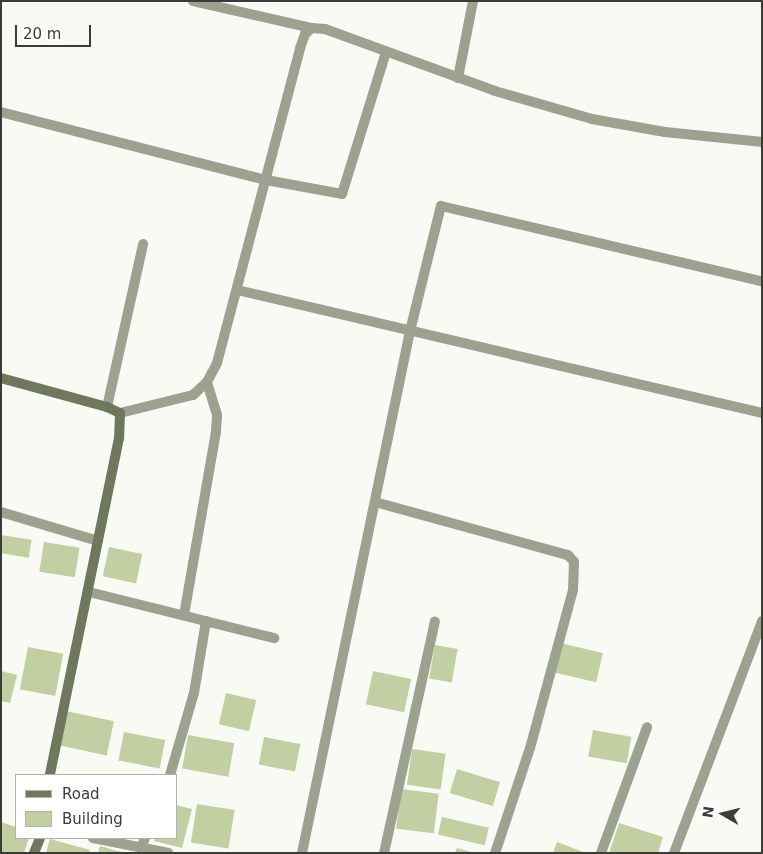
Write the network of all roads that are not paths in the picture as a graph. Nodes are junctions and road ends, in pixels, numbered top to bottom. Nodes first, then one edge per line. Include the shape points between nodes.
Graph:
1 (193, 1) edge
2 (473, 1) edge
3 (312, 28) junction
4 (386, 52) junction
5 (458, 78) junction
6 (1, 112) edge
7 (762, 142) edge
8 (266, 180) junction
9 (143, 244) dead end
10 (762, 281) edge
11 (237, 290) junction
12 (410, 331) junction
13 (1, 378) edge
14 (207, 382) junction
15 (107, 407) junction
16 (120, 413) junction
17 (762, 413) edge
18 (374, 502) junction
19 (1, 512) edge
20 (98, 541) junction
21 (89, 592) junction
22 (184, 615) junction
23 (206, 621) junction
24 (762, 621) edge
25 (435, 622) dead end
26 (274, 638) dead end
27 (647, 727) dead end
28 (50, 774) edge
29 (170, 774) edge
30 (40, 839) edge
31 (98, 839) edge
32 (145, 839) edge
33 (141, 848) junction
34 (34, 853) edge
35 (169, 853) edge
36 (302, 853) edge
37 (384, 853) edge
38 (495, 853) edge
39 (601, 853) edge
40 (674, 853) edge

1 - 3 street
2 - 5 street
3 - 4 street
3 - 8 street via 305,34 300,48
4 - 5 street
4 - 8 street via 342,194
5 - 7 street via 592,118 665,132
6 - 8 street
8 - 11 street
9 - 15 street
10 - 12 street via 441,206
11 - 12 street
11 - 14 street via 217,362
12 - 17 street
12 - 18 street
13 - 15 street
14 - 16 street via 193,395 178,401
14 - 22 street via 217,416 216,431
15 - 16 street
16 - 20 street via 119,438
18 - 36 street
18 - 38 street via 568,555 574,562 576,572 568,609 530,748
19 - 20 street
20 - 21 street
21 - 22 street
21 - 28 street
22 - 23 street
23 - 26 street
23 - 29 street via 196,684
24 - 40 street
25 - 37 street
27 - 39 street
30 - 34 street
31 - 33 street
32 - 33 street
33 - 35 street

